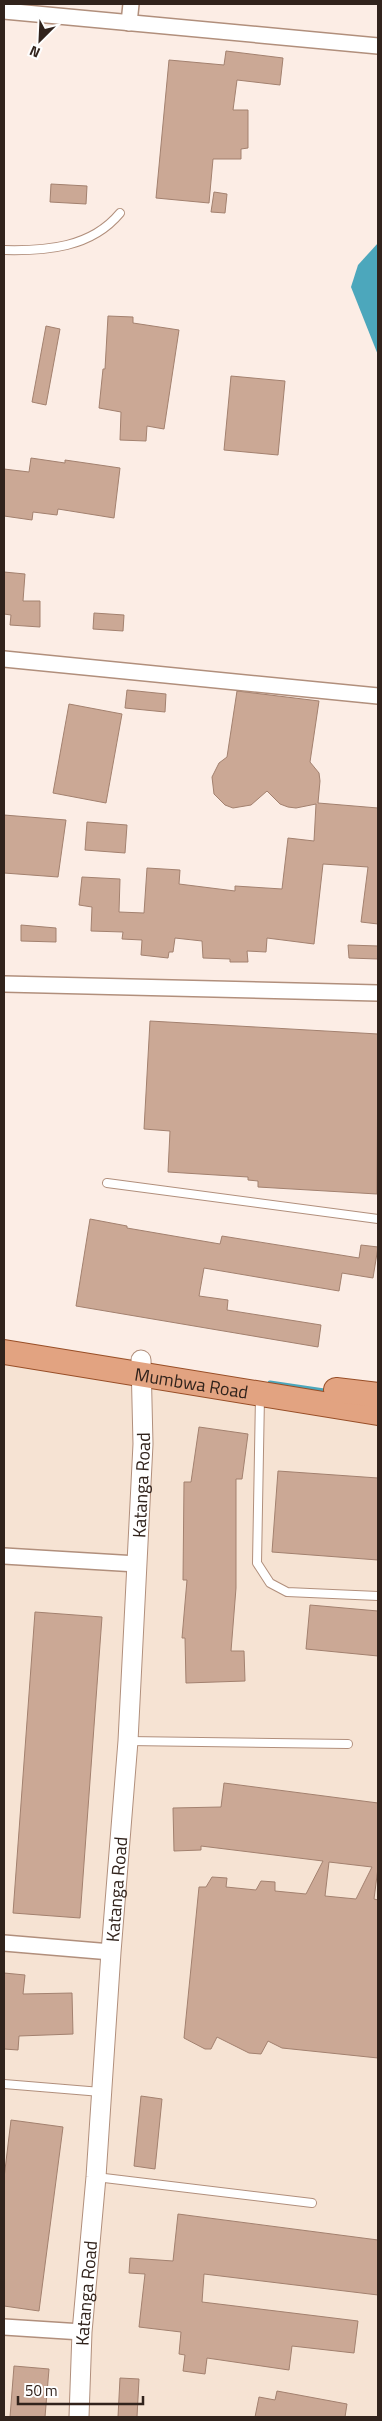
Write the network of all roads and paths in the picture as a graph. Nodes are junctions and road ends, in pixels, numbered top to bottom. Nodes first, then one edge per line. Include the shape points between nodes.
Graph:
1 (130, 4) edge
2 (4, 11) edge
3 (129, 23) junction
4 (378, 46) edge
5 (120, 213) dead end
6 (4, 250) edge
7 (4, 659) edge
8 (378, 696) edge
9 (4, 984) edge
10 (378, 993) edge
11 (107, 1183) dead end
12 (378, 1219) edge
13 (4, 1336) edge
14 (4, 1352) edge
15 (141, 1368) junction
16 (260, 1394) junction
17 (378, 1396) edge
18 (378, 1412) edge
19 (4, 1556) edge
20 (138, 1564) junction
21 (378, 1596) edge
22 (128, 1741) junction
23 (348, 1744) dead end
24 (4, 1943) edge
25 (111, 1952) junction
26 (4, 2084) edge
27 (103, 2092) junction
28 (96, 2177) junction
29 (312, 2203) dead end
30 (4, 2327) edge
31 (82, 2332) junction
32 (79, 2417) edge

1 - 3 street
2 - 3 street
3 - 4 street
5 - 6 lane via 96,236 62,247
7 - 8 street
9 - 10 street
11 - 12 lane
13 - 15 main road, Mumbwa Road
14 - 15 main road, Mumbwa Road
15 - 16 main road, Mumbwa Road
15 - 17 main road, Mumbwa Road
15 - 20 street, Katanga Road via 143,1444
16 - 18 main road, Mumbwa Road
16 - 21 lane via 257,1563 270,1583 288,1592
19 - 20 street
20 - 22 street, Katanga Road
22 - 23 lane
22 - 25 street, Katanga Road
24 - 25 street
25 - 27 street, Katanga Road
26 - 27 lane
27 - 28 street, Katanga Road
28 - 29 lane
28 - 31 street, Katanga Road
30 - 31 street
31 - 32 street, Katanga Road

